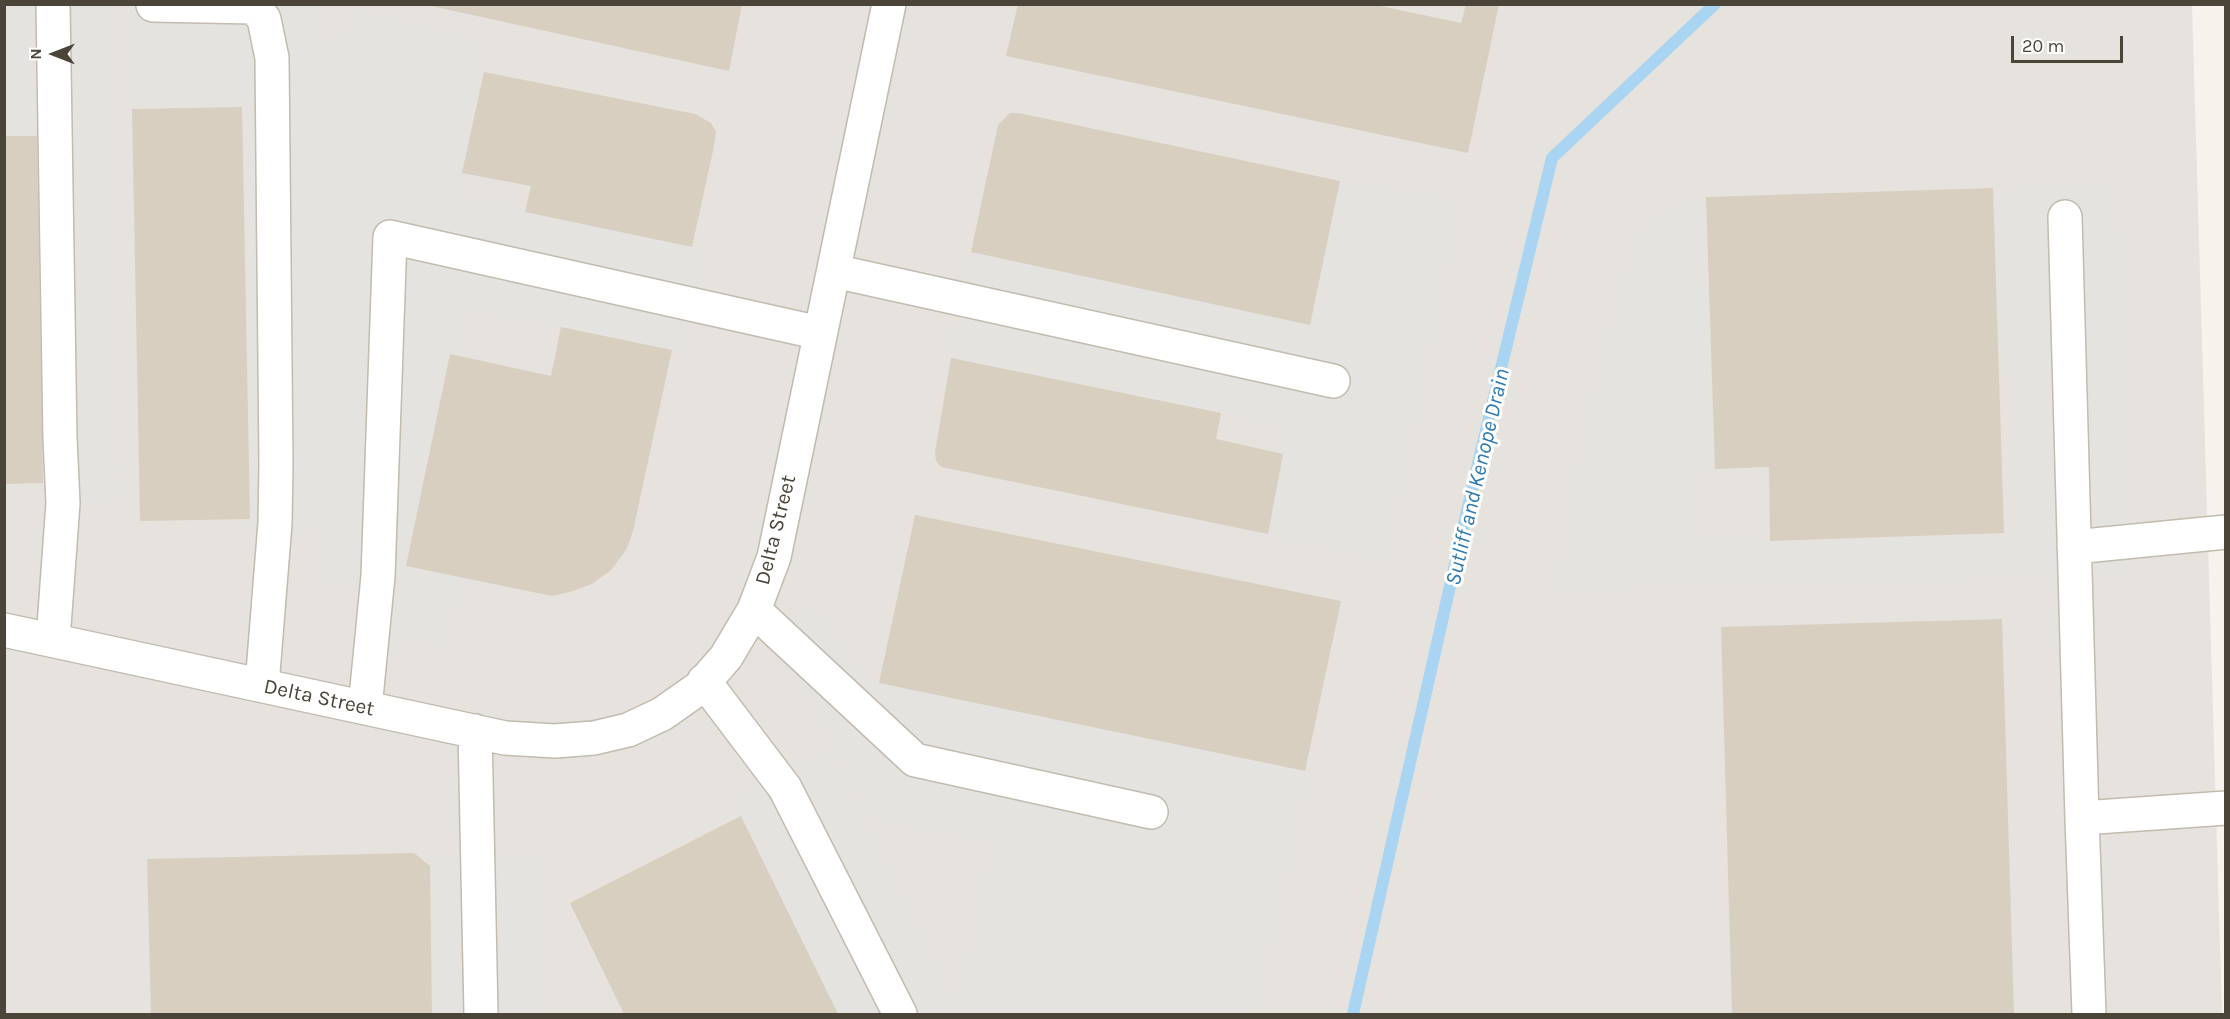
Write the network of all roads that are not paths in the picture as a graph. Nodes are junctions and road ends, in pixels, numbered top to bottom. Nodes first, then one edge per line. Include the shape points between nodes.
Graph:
1 (53, 4) edge
2 (889, 4) edge
3 (153, 5) edge
4 (2065, 217) dead end
5 (834, 271) junction
6 (820, 333) junction
7 (1332, 381) dead end
8 (2226, 532) edge
9 (2074, 546) junction
10 (754, 610) junction
11 (4, 630) edge
12 (52, 640) junction
13 (704, 681) junction
14 (262, 685) junction
15 (365, 708) junction
16 (475, 731) junction
17 (2226, 808) edge
18 (1151, 812) dead end
19 (2082, 818) junction
20 (481, 1014) edge
21 (900, 1014) edge
22 (2089, 1014) edge

1 - 12 street via 63,503
2 - 5 street, Delta Street
3 - 14 street via 254,8 264,19 272,58 276,476
4 - 9 street
5 - 6 street, Delta Street
5 - 7 street
6 - 10 street, Delta Street via 774,557
6 - 15 street via 390,237 378,576
8 - 9 street
9 - 19 street
10 - 13 street, Delta Street via 726,657
10 - 18 street via 915,760
11 - 12 street, Delta Street
12 - 14 street, Delta Street
13 - 16 street, Delta Street via 662,714 628,730 594,738 555,741 505,738
13 - 21 street via 785,788
14 - 15 street, Delta Street
15 - 16 street, Delta Street
16 - 20 street
17 - 19 street
19 - 22 street

